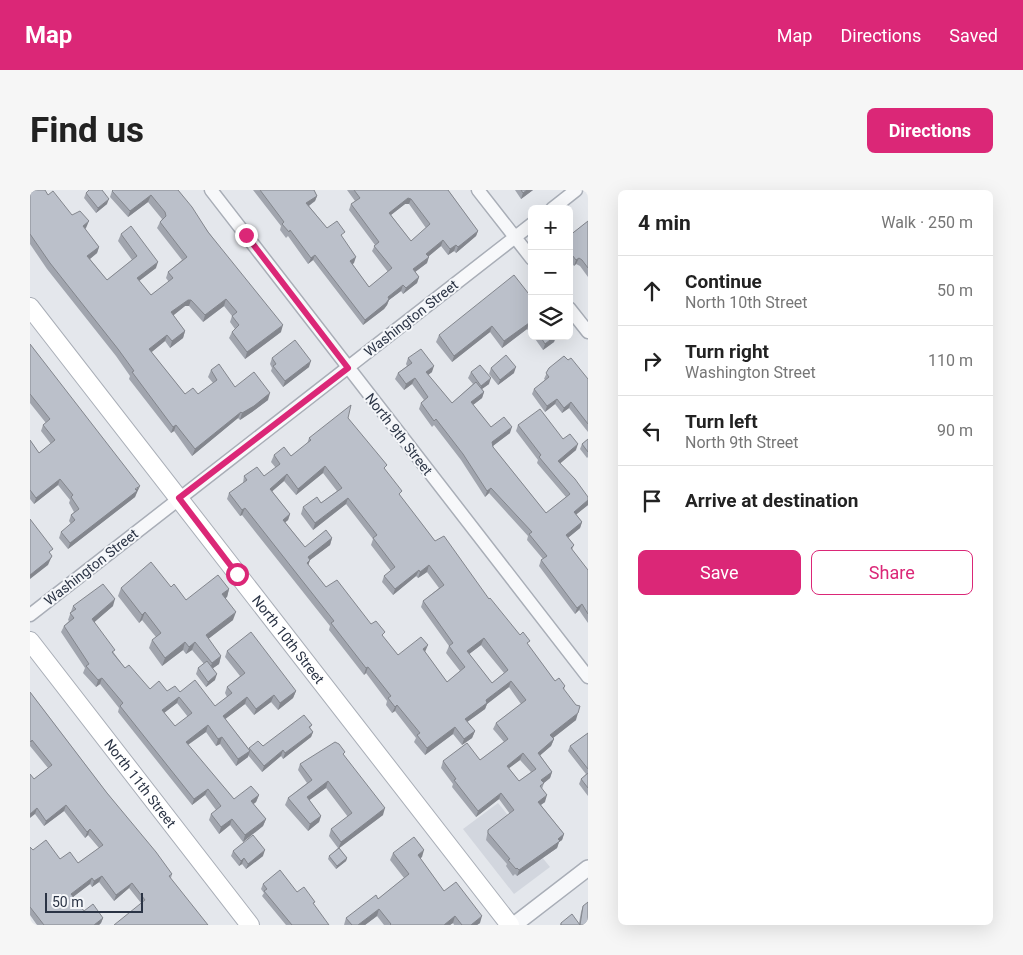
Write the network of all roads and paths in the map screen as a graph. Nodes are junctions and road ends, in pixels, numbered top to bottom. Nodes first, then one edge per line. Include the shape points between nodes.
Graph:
1 (211, 190) edge
2 (478, 190) edge
3 (576, 190) edge
4 (557, 205) edge
5 (528, 227) edge
6 (515, 238) junction
7 (528, 254) edge
8 (30, 307) edge
9 (573, 313) edge
10 (588, 332) edge
11 (348, 368) junction
12 (179, 498) junction
13 (30, 615) edge
14 (30, 641) edge
15 (588, 677) edge
16 (588, 868) edge
17 (250, 925) edge
18 (512, 925) edge

1 - 11 street, North 9th Street
2 - 6 street
3 - 4 street
5 - 6 street, Washington Street
6 - 7 street
6 - 11 street, Washington Street
8 - 12 main road, North 10th Street
9 - 10 street
11 - 12 street, Washington Street
11 - 15 street, North 9th Street
12 - 13 street, Washington Street
12 - 18 main road, North 10th Street
14 - 17 main road, North 11th Street
16 - 18 street

